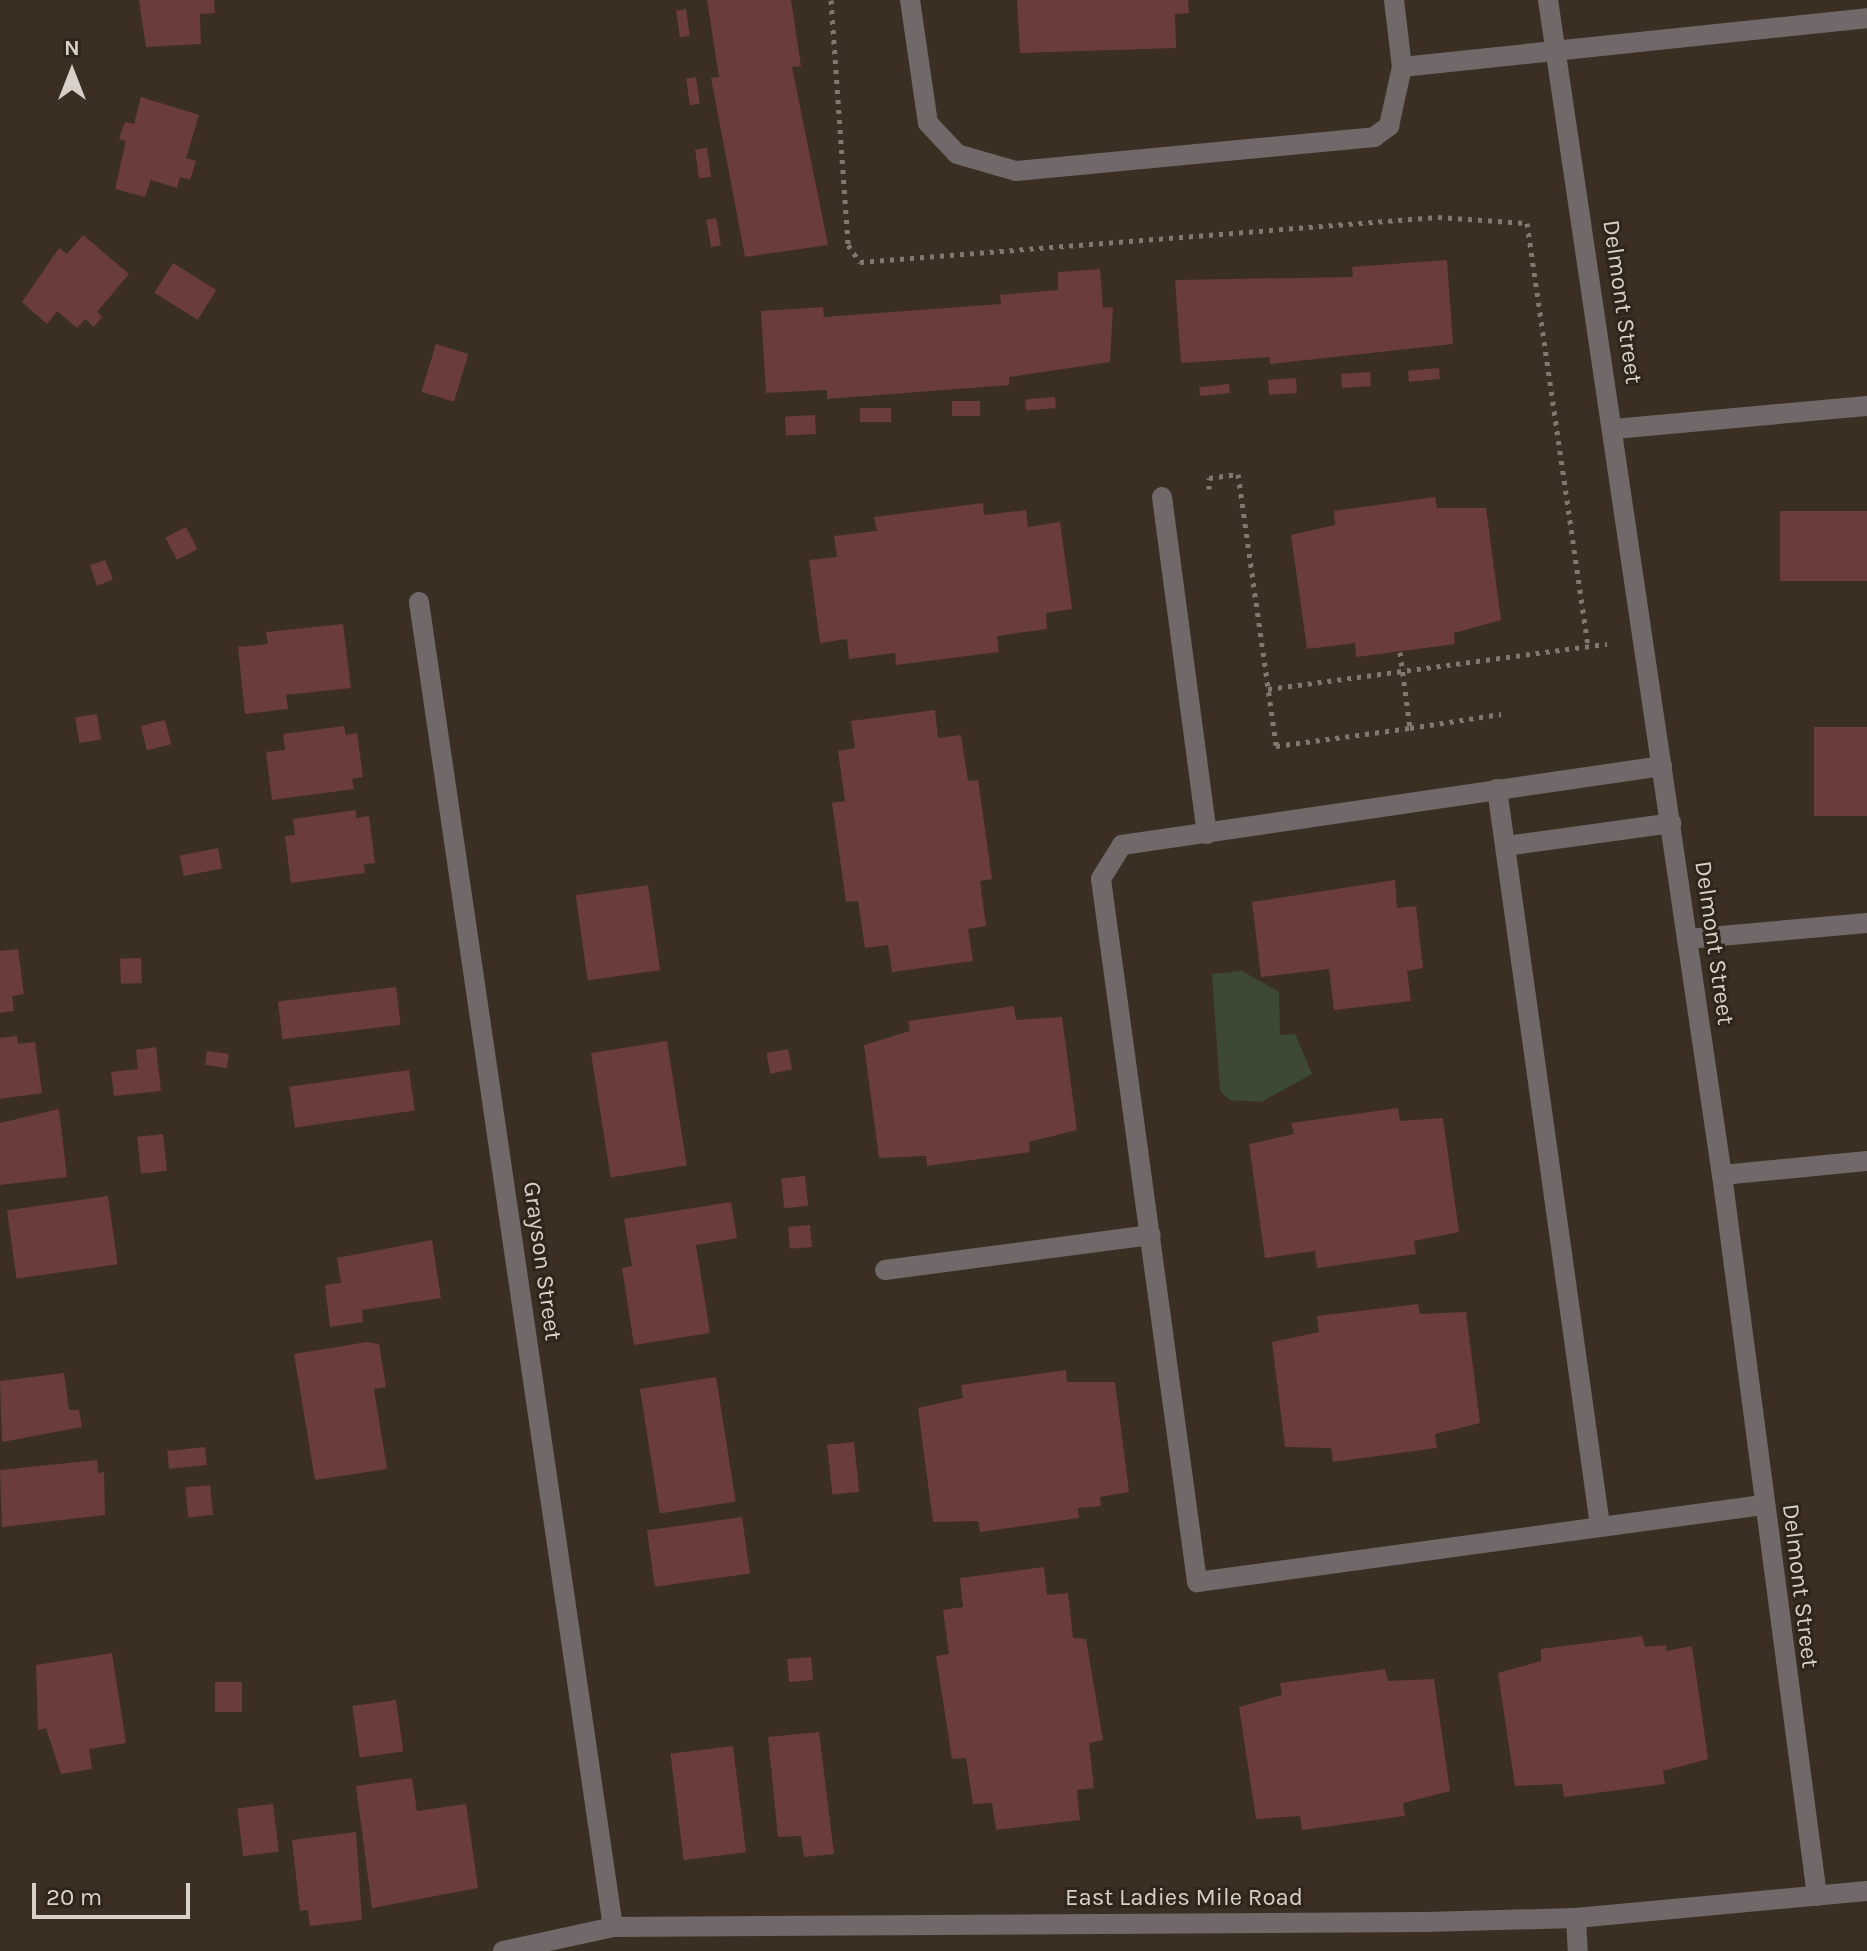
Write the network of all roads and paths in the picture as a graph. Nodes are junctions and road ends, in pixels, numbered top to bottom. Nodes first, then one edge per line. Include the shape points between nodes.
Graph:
1 (831, 0) edge
2 (910, 0) edge
3 (1394, 0) edge
4 (1548, 0) edge
5 (1867, 18) edge
6 (1555, 47) junction
7 (1402, 67) junction
8 (1867, 406) edge
9 (1614, 429) junction
10 (1209, 489) dead end
11 (1162, 497) dead end
12 (419, 602) dead end
13 (1644, 639) junction
14 (1588, 647) junction
15 (1400, 652) dead end
16 (1402, 671) junction
17 (1268, 689) junction
18 (1501, 714) dead end
19 (1410, 728) junction
20 (1662, 766) junction
21 (1497, 789) junction
22 (1671, 823) junction
23 (1207, 834) junction
24 (1506, 846) junction
25 (1867, 923) edge
26 (1687, 939) junction
27 (1867, 1161) edge
28 (1722, 1175) junction
29 (1151, 1235) junction
30 (885, 1270) dead end
31 (1763, 1505) junction
32 (1600, 1526) junction
33 (1867, 1891) edge
34 (1817, 1896) junction
35 (1576, 1918) junction
36 (613, 1927) junction
37 (503, 1951) edge
38 (1578, 1951) edge

1 - 14 path via 848,245 860,262 1438,217 1527,223
2 - 7 street via 928,123 957,154 1016,171 1374,137 1389,126
3 - 7 street
4 - 6 street, Delmont Street
5 - 6 street
6 - 7 street
6 - 9 street, Delmont Street
8 - 9 street
9 - 13 street, Delmont Street
10 - 17 path via 1209,478 1238,474
11 - 23 street
12 - 36 street, Grayson Street
13 - 14 path
13 - 20 street, Delmont Street
14 - 16 path
15 - 16 path
16 - 17 path
16 - 19 path
17 - 19 path via 1276,746
18 - 19 path
20 - 21 street
20 - 22 street, Delmont Street
21 - 23 street
21 - 24 street
22 - 24 street
22 - 26 street, Delmont Street
23 - 29 street via 1122,845 1101,879
24 - 32 street
25 - 26 street
26 - 28 street, Delmont Street
27 - 28 street
28 - 31 street, Delmont Street
29 - 30 street
29 - 32 street via 1197,1582
31 - 32 street
31 - 34 street, Delmont Street
33 - 34 street, East Ladies Mile Road
34 - 35 street, East Ladies Mile Road
35 - 36 street, East Ladies Mile Road
35 - 38 street
36 - 37 street, East Ladies Mile Road

